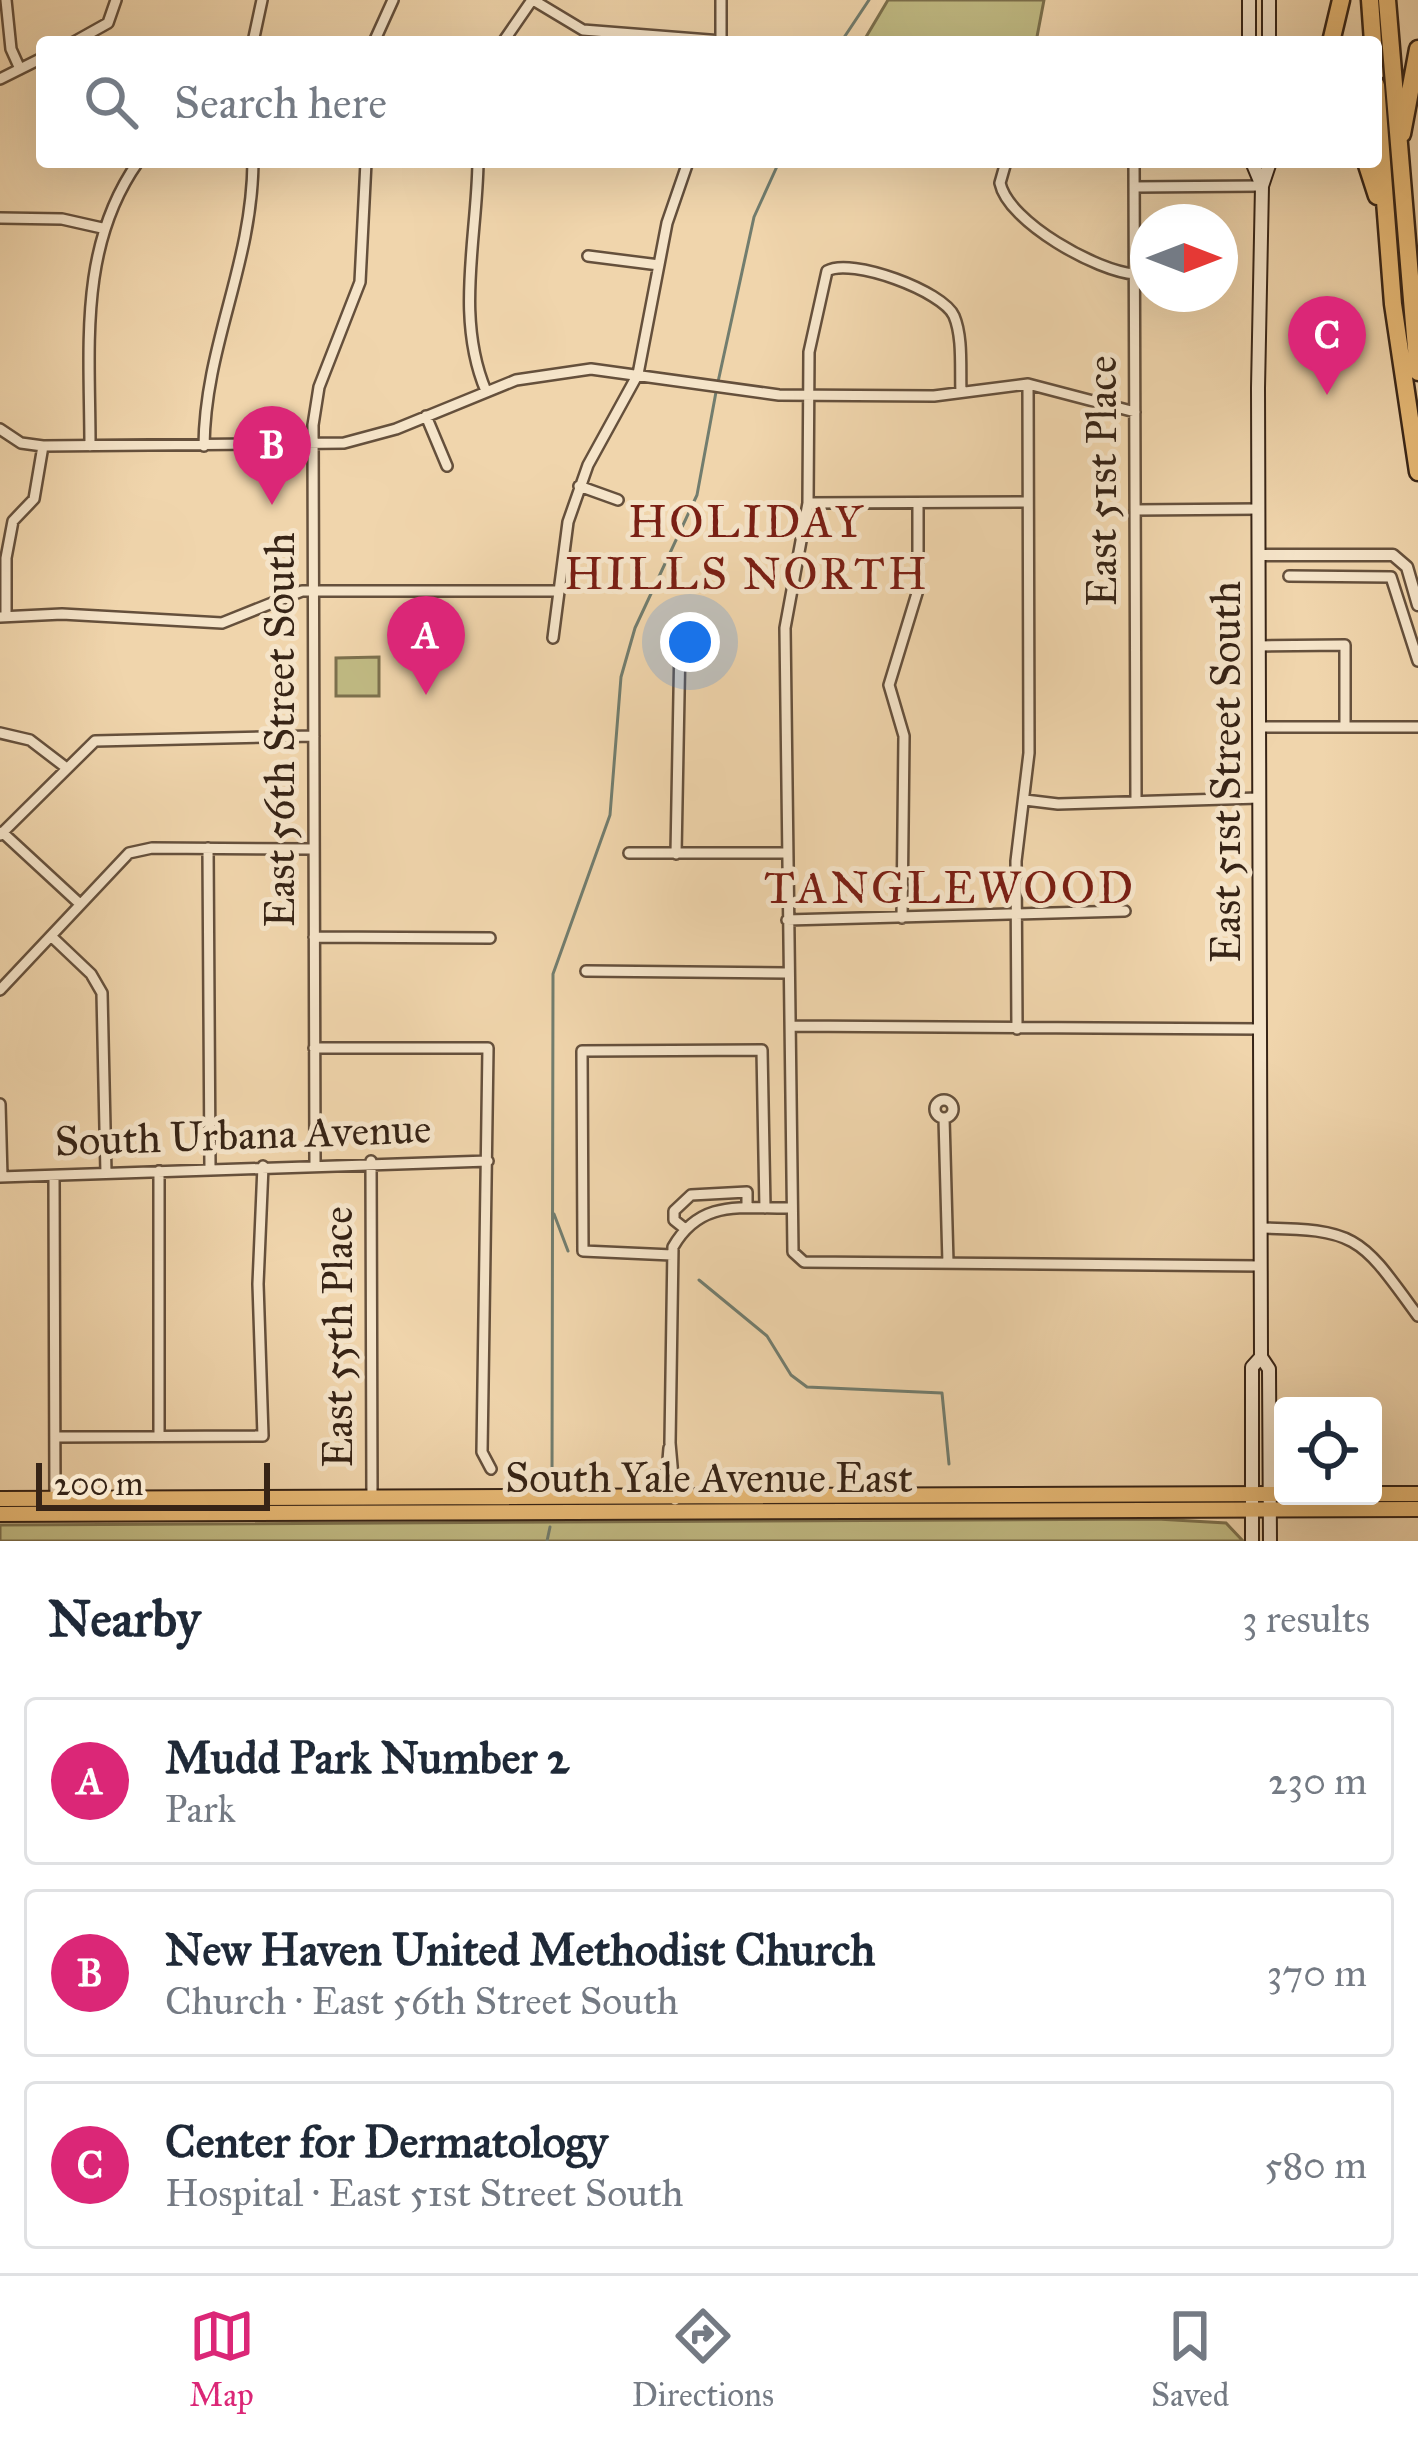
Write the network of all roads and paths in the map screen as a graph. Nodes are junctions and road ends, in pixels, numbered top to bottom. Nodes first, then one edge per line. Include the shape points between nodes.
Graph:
1 (6, 0) edge
2 (116, 0) edge
3 (262, 0) edge
4 (393, 0) edge
5 (532, 0) edge
6 (721, 0) edge
7 (1250, 0) edge
8 (1269, 0) edge
9 (1341, 0) edge
10 (1370, 0) edge
11 (1387, 0) edge
12 (83, 36) edge
13 (254, 36) edge
14 (377, 36) edge
15 (506, 36) edge
16 (652, 36) edge
17 (722, 36) edge
18 (1250, 36) edge
19 (1270, 36) edge
20 (1332, 36) edge
21 (1373, 36) edge
22 (1418, 49) edge
23 (36, 61) edge
24 (20, 69) junction
25 (0, 79) edge
26 (1398, 152) junction
27 (135, 168) edge
28 (252, 168) edge
29 (366, 168) edge
30 (478, 168) edge
31 (686, 168) edge
32 (1004, 168) edge
33 (1134, 168) edge
34 (1254, 168) edge
35 (1268, 168) edge
36 (1368, 168) edge
37 (1382, 168) edge
38 (1262, 186) junction
39 (1134, 187) junction
40 (1134, 204) edge
41 (0, 218) edge
42 (1386, 226) junction
43 (102, 227) junction
44 (588, 256) dead end
45 (659, 265) junction
46 (1130, 274) edge
47 (1135, 312) edge
48 (1418, 372) edge
49 (638, 374) junction
50 (1028, 384) junction
51 (486, 391) junction
52 (962, 392) junction
53 (808, 394) junction
54 (1135, 412) junction
55 (426, 416) junction
56 (0, 428) edge
57 (43, 446) junction
58 (90, 446) junction
59 (204, 446) junction
60 (312, 446) junction
61 (447, 466) dead end
62 (1418, 472) edge
63 (579, 486) junction
64 (619, 500) dead end
65 (1027, 502) junction
66 (808, 503) junction
67 (919, 503) junction
68 (1259, 508) junction
69 (1135, 510) junction
70 (1259, 555) junction
71 (1310, 555) junction
72 (1289, 577) dead end
73 (1310, 577) junction
74 (313, 591) junction
75 (556, 591) junction
76 (1418, 604) edge
77 (3, 617) edge
78 (1418, 620) edge
79 (1406, 624) junction
80 (553, 638) dead end
81 (680, 641) dead end
82 (1259, 646) junction
83 (1418, 661) edge
84 (1259, 727) junction
85 (1345, 727) junction
86 (1418, 728) edge
87 (0, 733) edge
88 (314, 736) junction
89 (64, 766) junction
90 (1259, 798) junction
91 (1025, 800) junction
92 (1136, 800) junction
93 (1, 834) edge
94 (208, 848) junction
95 (314, 849) junction
96 (629, 853) dead end
97 (787, 853) junction
98 (676, 854) junction
99 (80, 904) junction
100 (1125, 911) dead end
101 (1017, 916) junction
102 (902, 917) junction
103 (787, 920) junction
104 (51, 936) junction
105 (314, 937) junction
106 (490, 938) dead end
107 (586, 971) dead end
108 (787, 973) junction
109 (0, 990) edge
110 (791, 1026) junction
111 (1018, 1029) junction
112 (1260, 1029) junction
113 (314, 1048) junction
114 (0, 1104) edge
115 (944, 1118) dead end
116 (371, 1161) junction
117 (488, 1161) junction
118 (316, 1162) junction
119 (263, 1166) junction
120 (210, 1168) junction
121 (159, 1171) junction
122 (106, 1173) junction
123 (54, 1176) junction
124 (1, 1177) edge
125 (748, 1208) junction
126 (765, 1208) junction
127 (792, 1208) junction
128 (684, 1228) junction
129 (1260, 1228) junction
130 (672, 1255) junction
131 (948, 1263) junction
132 (1261, 1266) junction
133 (1418, 1316) edge
134 (1261, 1357) junction
135 (159, 1436) junction
136 (56, 1437) junction
137 (491, 1469) dead end
138 (1382, 1494) edge
139 (1418, 1494) edge
140 (0, 1499) edge
141 (56, 1499) junction
142 (1274, 1499) edge
143 (1252, 1502) junction
144 (671, 1504) junction
145 (372, 1505) junction
146 (1360, 1505) edge
147 (1418, 1509) edge
148 (0, 1514) edge
149 (1252, 1541) edge
150 (1270, 1541) edge

1 - 24 street
2 - 12 street via 112,17
3 - 13 street
4 - 14 street
5 - 15 street
5 - 16 street via 583,30
6 - 17 street
7 - 18 main road
8 - 19 main road
9 - 20 highway
10 - 21 highway
11 - 26 highway
22 - 26 highway
23 - 24 street
24 - 25 street
26 - 48 highway
27 - 43 street
28 - 59 street via 245,256 208,375
29 - 60 street, East 56th Street South via 360,282 319,387
30 - 51 street via 469,310
31 - 45 street
32 - 46 street via 1000,184 1009,205 1087,261
33 - 39 street, East 51st Place
34 - 38 main road, East 51st Street South
35 - 38 main road, East 51st Street South
36 - 42 highway
37 - 42 highway
38 - 39 street
38 - 68 main road, East 51st Street South
39 - 40 street, East 51st Place
41 - 43 street
42 - 62 highway
43 - 58 street via 91,286
44 - 45 street
45 - 49 street
47 - 54 street, East 51st Place
49 - 51 street via 564,371
49 - 53 street
49 - 63 street
50 - 52 street
50 - 54 street
50 - 65 street
51 - 55 street
52 - 53 street
52 - 53 street via 953,314 934,296 845,266 831,268 820,283
53 - 66 street
54 - 69 street, East 51st Place
55 - 60 street via 358,441
55 - 61 street
56 - 57 street
57 - 58 street
57 - 77 street via 34,499 14,521
58 - 59 street
59 - 60 street
60 - 74 street, East 56th Street South
63 - 64 street
63 - 75 street
65 - 67 street
65 - 91 street
66 - 67 street
66 - 97 street via 785,628
67 - 102 street via 918,590 889,685 904,736
68 - 69 street
68 - 70 main road, East 51st Street South
69 - 92 street, East 51st Place
70 - 71 street
70 - 82 main road, East 51st Street South
71 - 73 street
71 - 76 street via 1393,555 1407,567
72 - 73 street
73 - 79 street via 1391,577
74 - 75 street
74 - 77 street via 222,623
74 - 88 street, East 56th Street South
75 - 80 street
78 - 79 street
79 - 83 street
81 - 98 street
82 - 84 main road, East 51st Street South
82 - 85 street via 1345,645
84 - 85 street
84 - 90 main road, East 51st Street South
85 - 86 street
87 - 89 street via 30,740
88 - 89 street via 109,737
88 - 95 street, East 56th Street South
89 - 93 street
90 - 92 street
90 - 112 main road, East 51st Street South
91 - 92 street
91 - 101 street
93 - 99 street
94 - 95 street
94 - 99 street via 140,849
94 - 120 street
95 - 105 street, East 56th Street South
96 - 98 street
97 - 98 street
97 - 103 street
99 - 104 street
100 - 101 street
101 - 102 street
101 - 111 street
102 - 103 street
103 - 108 street
104 - 109 street
104 - 122 street via 102,993
105 - 106 street
105 - 113 street, East 56th Street South
107 - 108 street
108 - 110 street
110 - 111 street
110 - 127 street
111 - 112 street
112 - 129 main road, East 51st Street South
113 - 117 street via 488,1048
113 - 118 street, East 56th Street South
114 - 124 street
115 - 131 street
116 - 117 street, South Urbana Avenue
116 - 118 street, South Urbana Avenue
116 - 145 street, East 55th Place
117 - 137 street via 482,1452
118 - 119 street, South Urbana Avenue
119 - 120 street, South Urbana Avenue
119 - 135 street via 263,1436
120 - 121 street, South Urbana Avenue
121 - 122 street, South Urbana Avenue
121 - 135 street
122 - 123 street, South Urbana Avenue
123 - 124 street, South Urbana Avenue
123 - 136 street
125 - 126 street
125 - 128 street via 715,1208
125 - 128 street via 747,1192 691,1195 674,1211
126 - 127 street
126 - 130 street via 762,1050 583,1051 583,1251
127 - 131 street via 796,1258
128 - 130 street
129 - 132 main road, East 51st Street South
129 - 133 street via 1323,1229 1359,1243
130 - 144 street
131 - 132 street
132 - 134 main road, East 51st Street South
134 - 142 main road, East 51st Street South via 1269,1369
134 - 143 main road, East 51st Street South via 1252,1367
135 - 136 street
136 - 141 street
138 - 139 main road
140 - 141 main road, South Yale Avenue East
141 - 145 main road, South Yale Avenue East
142 - 143 main road, South Yale Avenue East
142 - 150 main road, East 51st Street South
143 - 144 main road, South Yale Avenue East
143 - 149 main road, East 51st Street South
144 - 145 main road, South Yale Avenue East
145 - 148 main road, South Yale Avenue East
146 - 147 main road, South Yale Avenue East

